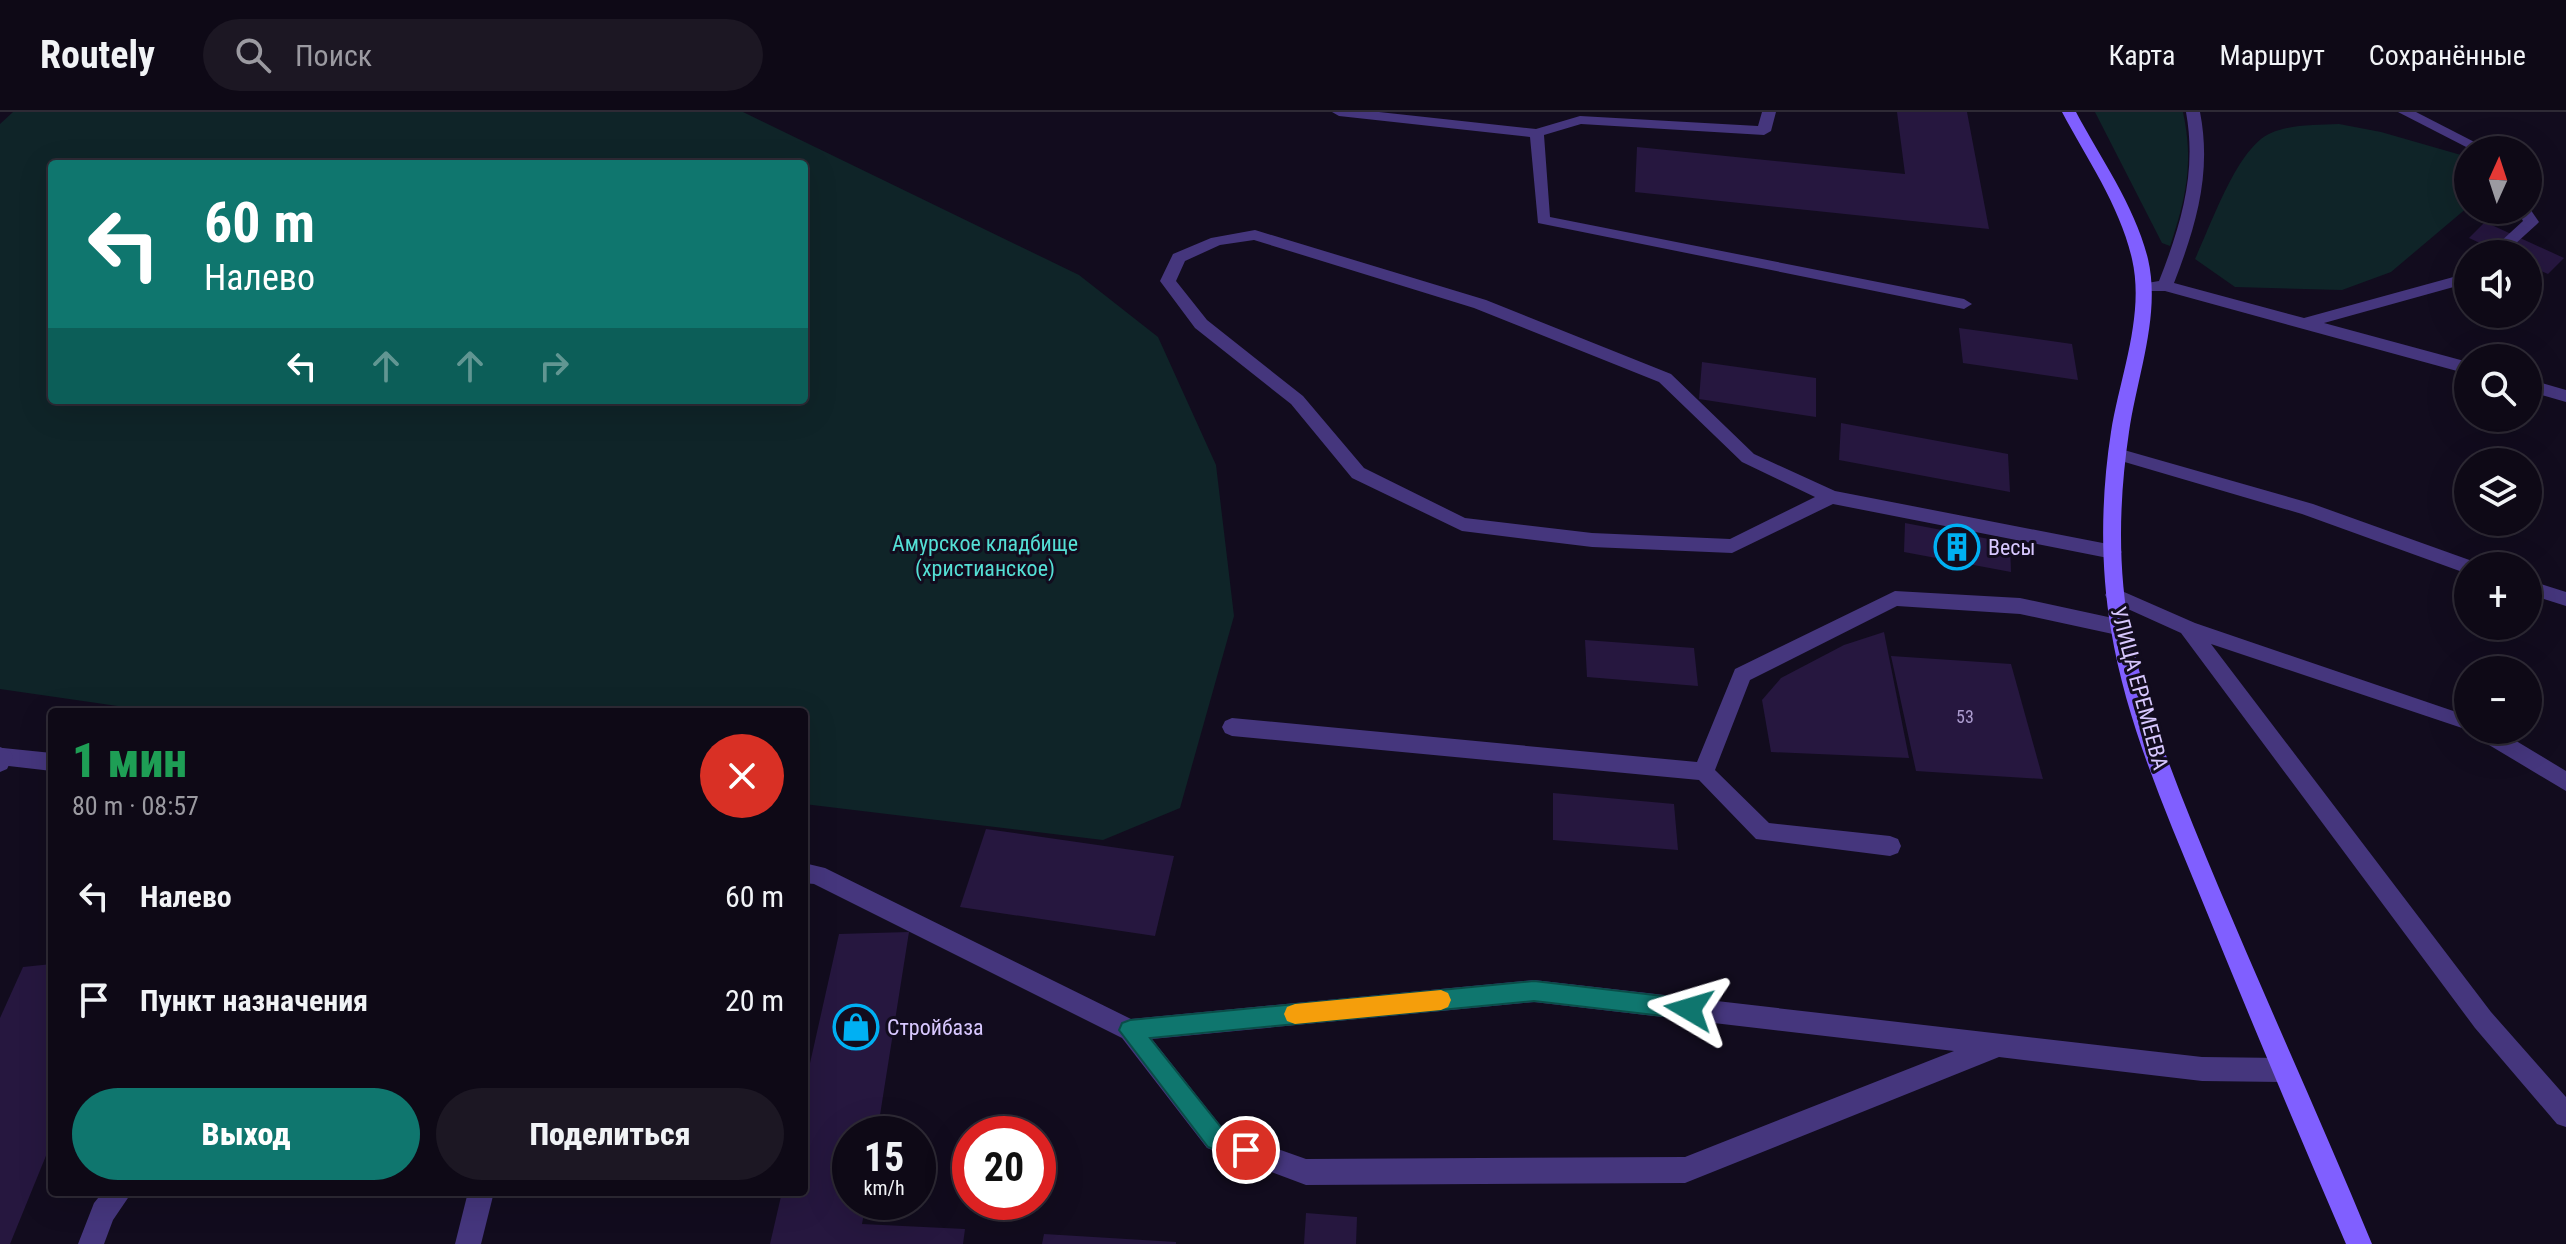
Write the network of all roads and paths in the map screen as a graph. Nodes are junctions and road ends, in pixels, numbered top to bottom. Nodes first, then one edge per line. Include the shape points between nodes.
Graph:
1 (1339, 112) edge
2 (1769, 112) edge
3 (2069, 112) edge
4 (2193, 112) edge
5 (2405, 112) edge
6 (1537, 133) junction
7 (2454, 136) edge
8 (2529, 224) edge
9 (2511, 240) edge
10 (2454, 282) edge
11 (2165, 286) junction
12 (2145, 287) junction
13 (1964, 304) dead end
14 (2304, 323) junction
15 (2454, 364) edge
16 (2542, 389) edge
17 (2566, 396) edge
18 (2117, 454) junction
19 (1831, 497) junction
20 (2113, 552) junction
21 (2454, 562) edge
22 (2542, 591) edge
23 (2115, 595) junction
24 (2566, 599) edge
25 (2122, 628) junction
26 (2188, 628) junction
27 (2454, 719) edge
28 (1232, 727) dead end
29 (2504, 744) edge
30 (1, 759) edge
31 (48, 762) edge
32 (1704, 772) junction
33 (2566, 782) edge
34 (1890, 846) dead end
35 (808, 874) edge
36 (1130, 1030) junction
37 (1998, 1046) junction
38 (2282, 1070) junction
39 (2566, 1115) edge
40 (116, 1196) edge
41 (480, 1196) edge
42 (91, 1244) edge
43 (468, 1244) edge
44 (2359, 1244) edge

1 - 6 lane
2 - 6 lane via 1764,131 1580,120
3 - 12 street, УЛИЦА ЕРЕМЕЕВА via 2130,230
4 - 11 lane via 2200,155 2195,200
5 - 7 lane
6 - 13 lane via 1543,220
8 - 9 lane
10 - 14 lane
11 - 12 lane
11 - 14 lane
12 - 18 street, УЛИЦА ЕРЕМЕЕВА
14 - 15 lane
16 - 17 lane
18 - 20 street, УЛИЦА ЕРЕМЕЕВА
18 - 21 lane via 2307,509
19 - 19 lane via 1748,458 1665,378 1480,304 1255,235 1216,241 1179,258 1168,281 1201,324 1297,400 1358,473 1462,524 1592,540 1732,546
19 - 20 lane
20 - 23 street, УЛИЦА ЕРЕМЕЕВА
22 - 24 lane
23 - 25 street, УЛИЦА ЕРЕМЕЕВА
23 - 26 lane
25 - 32 lane via 2020,606 1895,598 1742,675
25 - 38 street, УЛИЦА ЕРЕМЕЕВА via 2164,781
26 - 27 lane
26 - 39 lane via 2483,1020
28 - 32 lane
29 - 33 lane
30 - 31 lane
32 - 34 lane via 1764,832
35 - 36 lane
36 - 37 lane via 1534,991
36 - 37 lane via 1216,1139 1306,1172 1685,1170
37 - 38 lane via 2202,1069
38 - 44 street, УЛИЦА ЕРЕМЕЕВА
40 - 42 lane via 103,1212
41 - 43 lane

